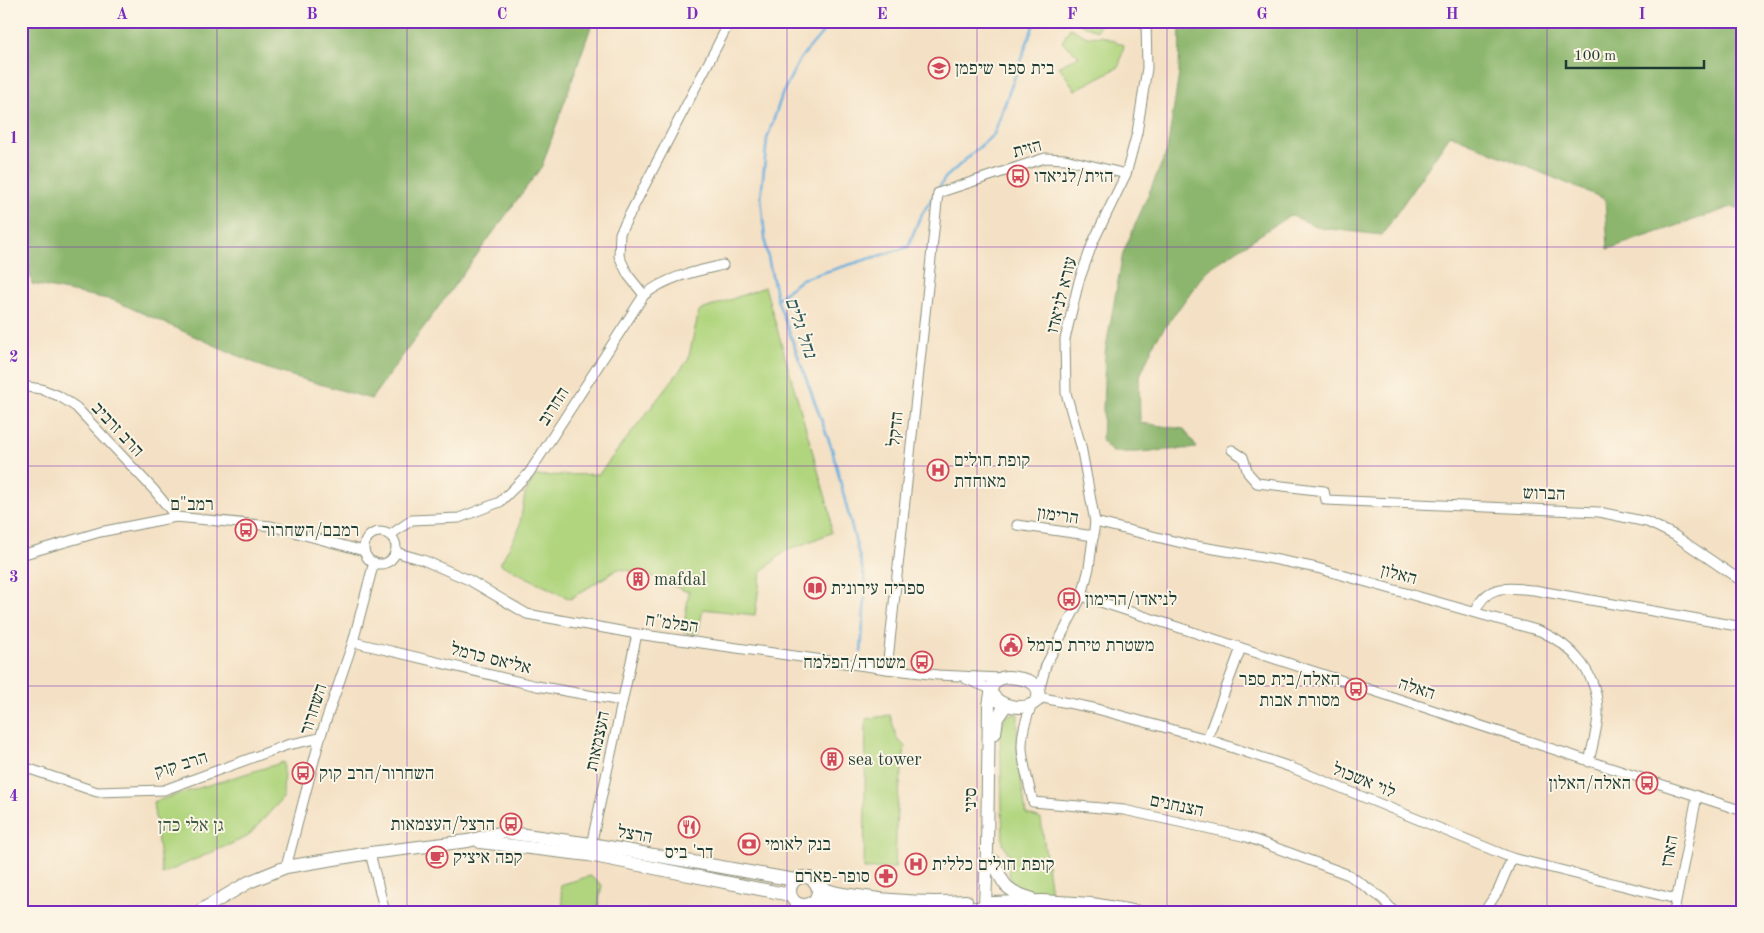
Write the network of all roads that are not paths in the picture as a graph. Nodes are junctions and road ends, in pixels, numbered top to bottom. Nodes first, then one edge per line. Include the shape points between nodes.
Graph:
1 (730, 21) edge
2 (1146, 21) edge
3 (1126, 174) junction
4 (938, 193) joint
5 (723, 265) dead end
6 (644, 295) junction
7 (21, 386) edge
8 (1232, 450) dead end
9 (176, 517) junction
10 (1095, 522) junction
11 (1017, 525) dead end
12 (390, 535) junction
13 (1094, 536) junction
14 (364, 551) junction
15 (395, 552) junction
16 (21, 555) edge
17 (374, 562) junction
18 (1743, 582) edge
19 (1082, 596) junction
20 (1474, 612) junction
21 (1743, 627) edge
22 (636, 634) junction
23 (353, 642) junction
24 (1241, 648) junction
25 (1046, 665) junction
26 (887, 669) junction
27 (959, 677) junction
28 (1000, 678) junction
29 (1029, 680) junction
30 (991, 691) junction
31 (1036, 698) junction
32 (622, 701) junction
33 (1006, 705) junction
34 (320, 738) junction
35 (1207, 739) junction
36 (1589, 762) junction
37 (22, 767) edge
38 (1697, 796) junction
39 (1743, 811) edge
40 (590, 849) junction
41 (370, 853) junction
42 (1512, 858) junction
43 (994, 862) junction
44 (286, 867) junction
45 (795, 880) junction
46 (817, 885) junction
47 (790, 895) junction
48 (1676, 899) junction
49 (816, 900) junction
50 (1042, 901) junction
51 (987, 903) junction
52 (801, 909) edge
53 (956, 911) edge
54 (198, 912) edge
55 (211, 912) edge
56 (385, 912) edge
57 (910, 912) edge
58 (940, 912) edge
59 (1138, 912) edge
60 (1394, 912) edge
61 (1484, 912) edge
62 (1674, 912) edge

1 - 6 street via 620,233 619,256 628,275
2 - 3 street, עזרא לניאדו via 1147,68 1137,133
3 - 4 street, הזית via 1065,159 1045,158
3 - 10 street, עזרא לניאדו via 1093,242 1079,281 1065,339 1066,393 1081,446
4 - 26 street, הדקל
5 - 6 street, החרוב via 684,274 659,284
6 - 12 street, החרוב via 529,473 500,502 459,518 412,520
7 - 9 street, הרב זרביב via 41,389 76,407
8 - 18 street, הברוש via 1243,457 1248,473 1257,483 1324,491 1326,500 1599,512 1647,522
9 - 14 street, רמב"ם via 271,526
9 - 16 street, רמב"ם via 100,532
10 - 13 street, עזרא לניאדו
10 - 20 street, האלון via 1190,545 1317,568
11 - 13 street, הרימון
12 - 14 street via 383,532 372,534
12 - 15 street via 395,543
13 - 19 street, עזרא לניאדו
14 - 17 street
15 - 17 street via 389,561
15 - 22 street, הפלמ"ח via 423,560 468,580 527,614
17 - 23 street, השחרור
19 - 24 street, האלה
19 - 25 street, עזרא לניאדו
20 - 21 street via 1491,591 1502,588 1534,590
20 - 36 street, האלון via 1556,638 1579,659 1597,697 1598,716
22 - 26 street, הפלמ"ח
22 - 32 street, העצמאות
23 - 32 street, אליאס כרמל via 537,686
23 - 34 street, השחרור
24 - 35 street
24 - 36 street, האלה
25 - 29 street, עזרא לניאדו
25 - 31 street, עזרא לניאדו
26 - 27 street, הפלמ"ח
27 - 28 street, הפלמ"ח
27 - 30 street, הפלמ"ח
28 - 29 street via 1008,676
28 - 30 street
29 - 31 street via 1034,684
30 - 33 street
30 - 51 street, סיני
31 - 33 street via 1022,707
31 - 35 street, לוי אשכול via 1093,708
31 - 60 street, הצנחנים via 1024,723 1021,751 1033,802 1124,810 1246,837 1350,875 1383,899
32 - 40 street, העצמאות
33 - 43 street, סיני via 997,718 995,729
34 - 37 street, הרב קוק via 287,745 164,790 98,792
34 - 44 street, השחרור
35 - 42 street, לוי אשכול via 1290,767
36 - 38 street, האלה
38 - 39 street, האלה
38 - 48 street, הארז
40 - 41 street, הרצל via 503,832 468,841
40 - 45 street, הרצל
40 - 47 street, הרצל
41 - 44 street, הרצל
41 - 56 street
42 - 48 street, לוי אשכול
42 - 61 street via 1498,891
43 - 50 street via 1010,890
43 - 51 street, סיני
44 - 54 street, הרצל via 249,882
44 - 55 street, הרצל
45 - 46 street via 807,877
45 - 47 street
46 - 49 street via 819,893
46 - 51 street via 834,892 896,901
47 - 52 street
48 - 62 street, הארז
49 - 52 street
49 - 57 street
50 - 51 street
50 - 59 street via 1092,904
51 - 53 street
53 - 58 street

